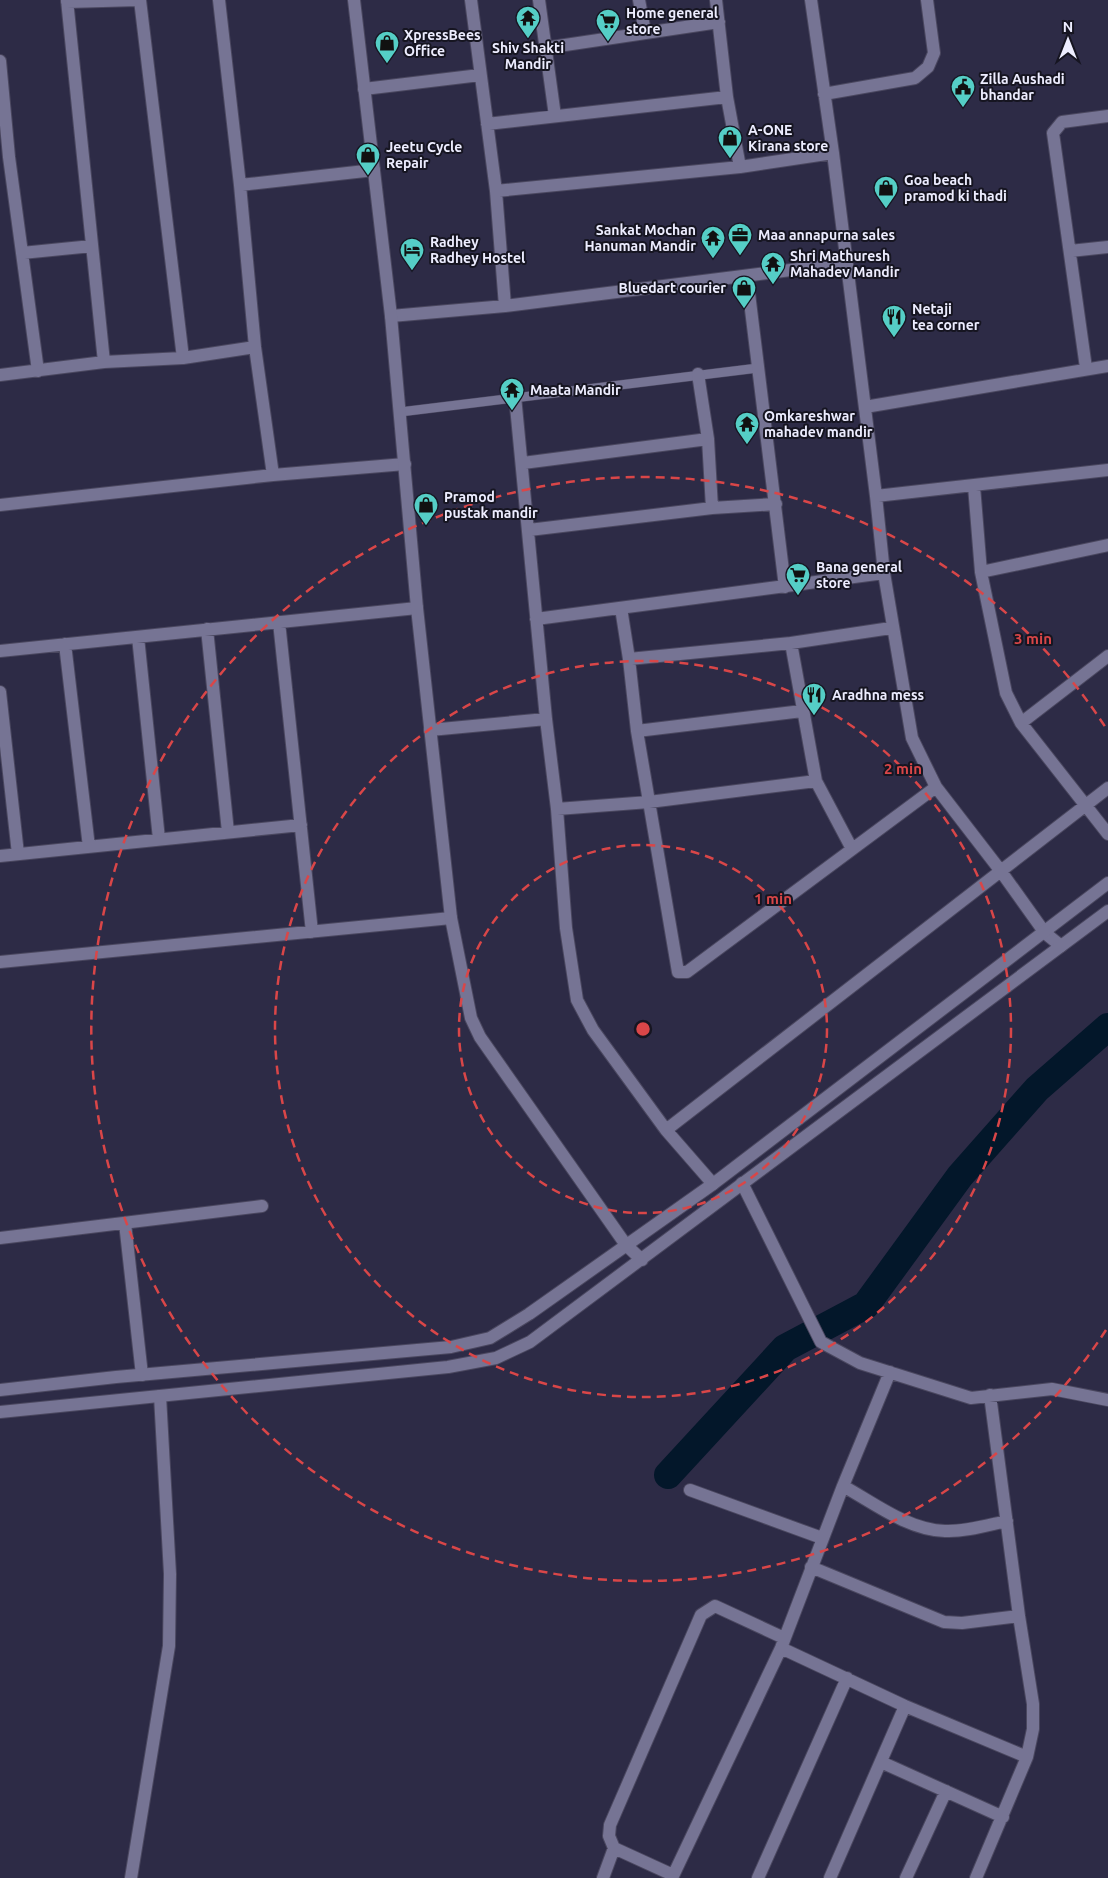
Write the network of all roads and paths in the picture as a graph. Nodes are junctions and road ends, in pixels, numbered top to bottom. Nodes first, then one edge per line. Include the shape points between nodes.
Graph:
1 (139, 0) edge
2 (219, 0) edge
3 (354, 0) edge
4 (471, 0) edge
5 (539, 0) edge
6 (639, 0) edge
7 (716, 0) edge
8 (811, 0) edge
9 (927, 0) edge
10 (67, 1) edge
11 (719, 22) junction
12 (645, 32) junction
13 (545, 48) junction
14 (0, 61) edge
15 (480, 75) junction
16 (364, 89) junction
17 (824, 94) junction
18 (728, 97) junction
19 (555, 116) junction
20 (1108, 116) edge
21 (486, 124) junction
22 (834, 153) junction
23 (4, 157) edge
24 (740, 166) junction
25 (374, 170) junction
26 (240, 185) junction
27 (496, 191) junction
28 (92, 246) junction
29 (1108, 247) edge
30 (1070, 251) junction
31 (22, 253) junction
32 (846, 263) junction
33 (747, 277) junction
34 (505, 306) junction
35 (391, 316) junction
36 (255, 347) junction
37 (183, 358) junction
38 (104, 362) junction
39 (1108, 366) edge
40 (758, 368) junction
41 (1086, 368) junction
42 (38, 371) junction
43 (698, 374) junction
44 (0, 375) edge
45 (515, 396) junction
46 (865, 407) junction
47 (400, 412) junction
48 (708, 439) junction
49 (523, 463) junction
50 (405, 464) junction
51 (1108, 470) edge
52 (273, 475) junction
53 (974, 486) junction
54 (876, 496) junction
55 (776, 504) junction
56 (0, 505) edge
57 (712, 508) junction
58 (529, 530) junction
59 (1108, 545) edge
60 (981, 572) junction
61 (884, 573) junction
62 (784, 587) junction
63 (417, 608) junction
64 (621, 608) junction
65 (536, 620) junction
66 (279, 622) junction
67 (891, 628) junction
68 (207, 629) junction
69 (138, 636) junction
70 (791, 643) junction
71 (65, 644) junction
72 (0, 651) edge
73 (1108, 656) edge
74 (629, 659) junction
75 (0, 692) edge
76 (802, 711) junction
77 (546, 719) junction
78 (1021, 723) junction
79 (430, 730) junction
80 (637, 731) junction
81 (816, 781) junction
82 (936, 787) junction
83 (1108, 788) edge
84 (649, 802) junction
85 (1086, 804) junction
86 (557, 809) junction
87 (301, 824) junction
88 (228, 832) junction
89 (1108, 834) edge
90 (159, 839) junction
91 (89, 847) junction
92 (852, 849) junction
93 (18, 854) junction
94 (0, 856) edge
95 (1000, 870) junction
96 (1108, 883) edge
97 (1108, 910) edge
98 (451, 918) junction
99 (312, 932) junction
100 (1044, 933) junction
101 (1060, 946) junction
102 (0, 962) edge
103 (666, 1130) junction
104 (713, 1184) junction
105 (742, 1184) junction
106 (262, 1206) dead end
107 (124, 1223) junction
108 (0, 1238) edge
109 (626, 1245) junction
110 (642, 1260) junction
111 (890, 1372) junction
112 (142, 1375) junction
113 (0, 1390) edge
114 (990, 1395) junction
115 (160, 1396) junction
116 (1106, 1400) edge
117 (0, 1412) edge
118 (843, 1486) junction
119 (690, 1490) dead end
120 (1007, 1522) junction
121 (822, 1538) junction
122 (811, 1567) junction
123 (1018, 1616) junction
124 (782, 1643) junction
125 (847, 1678) junction
126 (905, 1706) junction
127 (1027, 1757) junction
128 (881, 1762) junction
129 (946, 1791) junction
130 (1004, 1817) junction
131 (614, 1848) junction
132 (672, 1876) edge
133 (131, 1878) edge
134 (603, 1878) edge
135 (758, 1878) edge
136 (830, 1878) edge
137 (906, 1878) edge
138 (976, 1878) edge

1 - 10 street
1 - 37 street
2 - 26 street
3 - 16 street
4 - 15 street
5 - 13 street
6 - 12 street
7 - 11 street
8 - 17 street
9 - 17 street via 934,53 928,67 915,78
10 - 28 street
11 - 12 street
11 - 18 street
12 - 13 street
13 - 19 street
14 - 23 street
15 - 16 street
15 - 21 street
16 - 25 street
17 - 22 street
18 - 19 street
18 - 24 street
19 - 21 street
20 - 30 street via 1062,122 1053,133
21 - 27 street
22 - 24 street
22 - 32 street
23 - 31 street
24 - 27 street
25 - 26 street
25 - 35 street
26 - 36 street
27 - 34 street
28 - 31 street
28 - 38 street
29 - 30 street
30 - 41 street
31 - 42 street
32 - 33 street
32 - 46 street
33 - 34 street
33 - 40 street
34 - 35 street
35 - 47 street
36 - 37 street
36 - 52 street
37 - 38 street
38 - 42 street
39 - 41 street
40 - 43 lane
40 - 55 street
41 - 46 street
42 - 44 street
43 - 45 lane
43 - 48 street
45 - 47 lane
45 - 49 street
46 - 54 street
47 - 50 street
48 - 49 street
48 - 57 street
49 - 58 street
50 - 52 street
50 - 63 street
51 - 53 street
52 - 56 street
53 - 54 street
53 - 60 street
54 - 61 street
55 - 57 street
55 - 62 street
57 - 58 street
58 - 65 street
59 - 60 street
60 - 78 street via 1006,693
61 - 62 street
61 - 67 street
62 - 64 street
63 - 66 street
63 - 79 street
64 - 65 street
64 - 74 street
65 - 77 street
66 - 68 street
66 - 87 street
67 - 70 street
67 - 82 street via 912,738
68 - 69 street
68 - 88 street
69 - 71 street
69 - 90 street
70 - 74 street
70 - 76 street
71 - 72 street
71 - 91 street
73 - 78 street
74 - 80 street
75 - 93 street
76 - 80 street
76 - 81 street
77 - 79 street
77 - 86 street
78 - 85 street
79 - 98 street
80 - 84 street
81 - 84 street
81 - 92 street
82 - 92 street
82 - 95 street
83 - 85 street
84 - 86 street
84 - 92 street via 678,972 687,972
85 - 89 street
85 - 95 street
86 - 103 street via 566,928 577,1000 592,1030
87 - 88 street
87 - 99 street
88 - 90 street
90 - 91 street
91 - 93 street
93 - 94 street
95 - 100 street
95 - 103 street
96 - 100 street
97 - 101 street
98 - 99 street
98 - 109 street via 471,1018 480,1037
99 - 102 street
100 - 101 street
100 - 104 street
101 - 105 street via 828,1123
103 - 104 street
104 - 109 street
105 - 110 street
105 - 111 street via 821,1342 860,1363
106 - 107 street
107 - 108 street
107 - 112 street
109 - 110 street
109 - 112 street via 490,1338 451,1347
110 - 115 street via 530,1342 496,1358 448,1367
111 - 114 street via 971,1398
111 - 118 street
112 - 113 street
114 - 116 street via 1052,1389
114 - 120 street
115 - 117 street
115 - 133 street via 170,1574 169,1646
118 - 120 street via 913,1525 931,1530 947,1532
118 - 121 street
119 - 121 street
120 - 123 street
121 - 122 street
122 - 123 street via 944,1622
122 - 124 street
123 - 127 street via 1033,1704 1033,1729
124 - 125 street
124 - 131 street via 715,1606 701,1615 610,1825
124 - 132 street
125 - 126 street
125 - 135 street
126 - 127 street
126 - 128 street
127 - 130 street
128 - 129 street
128 - 136 street
129 - 130 street
129 - 137 street
130 - 138 street
131 - 132 street
131 - 134 street

